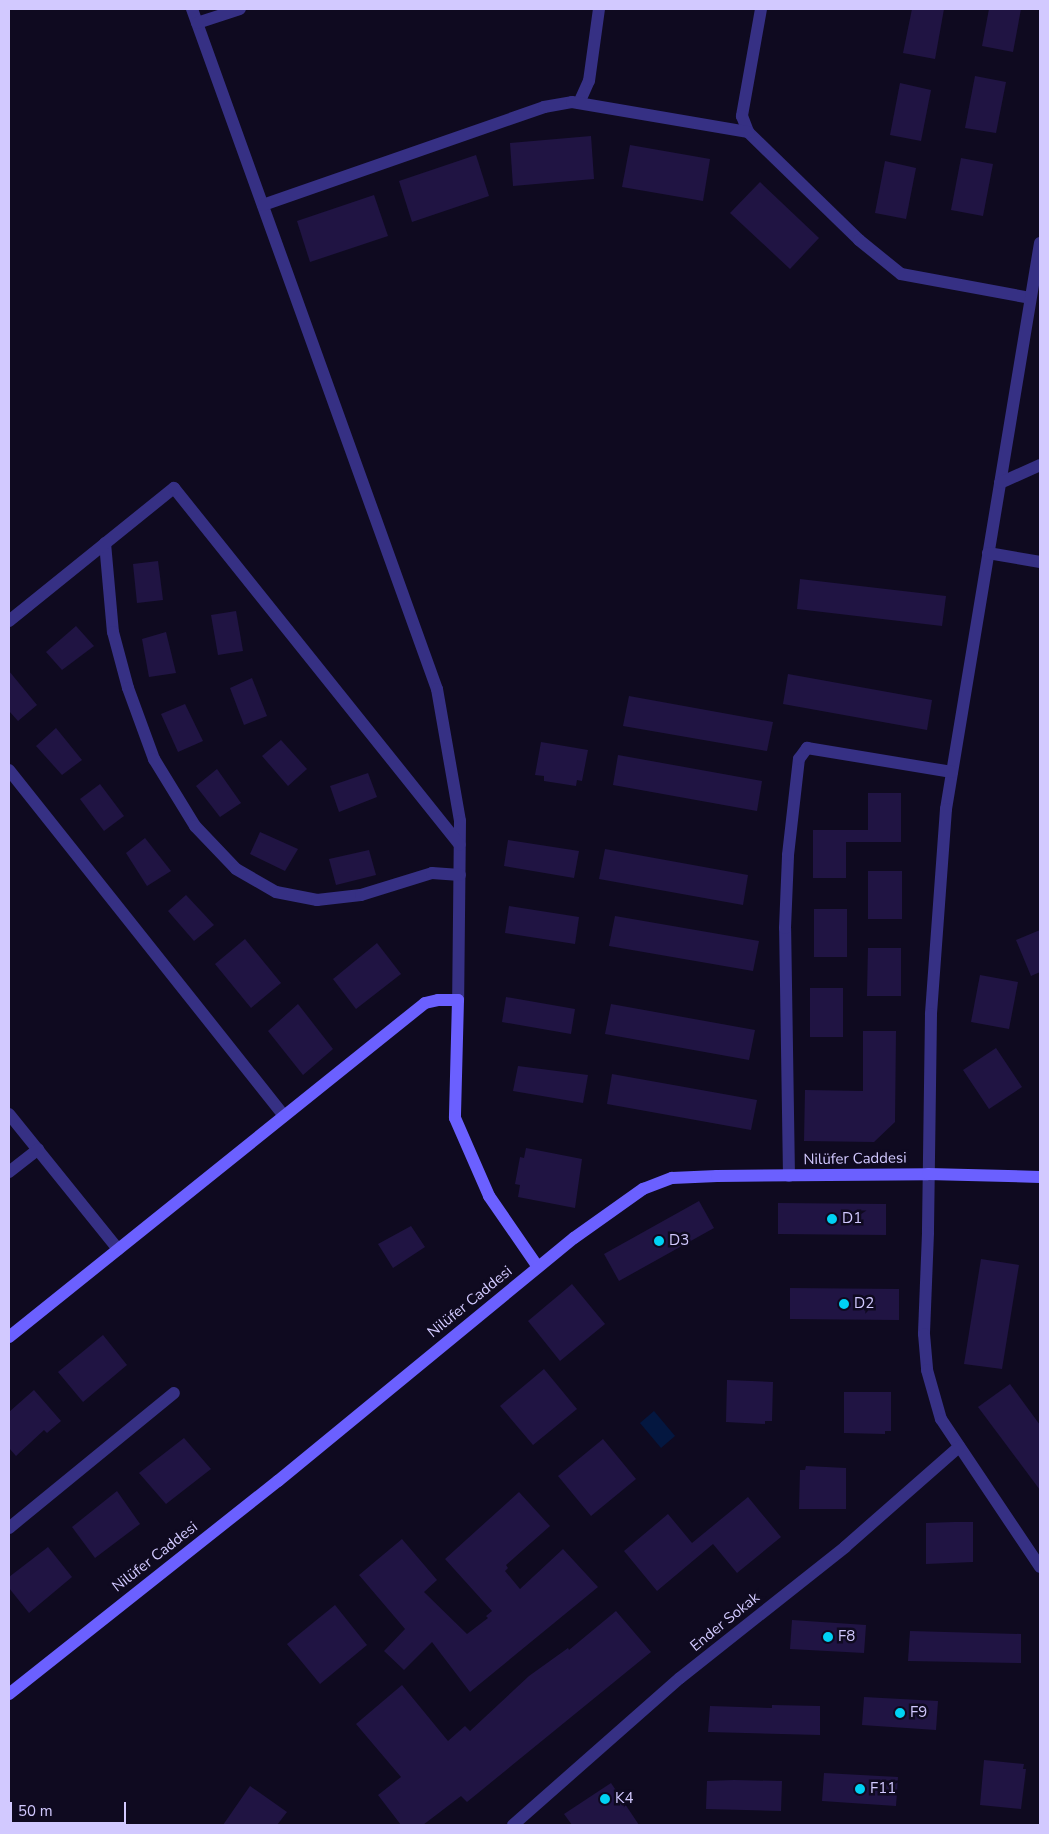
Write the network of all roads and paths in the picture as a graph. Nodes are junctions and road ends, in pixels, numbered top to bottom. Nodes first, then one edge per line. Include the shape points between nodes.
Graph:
1 (192, 9) edge
2 (240, 9) edge
3 (599, 9) edge
4 (761, 9) edge
5 (197, 23) junction
6 (579, 103) junction
7 (748, 132) junction
8 (263, 206) junction
9 (1040, 243) edge
10 (1030, 298) junction
11 (1040, 465) edge
12 (1000, 483) junction
13 (105, 543) junction
14 (988, 553) junction
15 (1040, 562) edge
16 (9, 621) edge
17 (9, 770) edge
18 (952, 772) junction
19 (460, 845) junction
20 (460, 875) junction
21 (458, 1000) junction
22 (9, 1114) edge
23 (284, 1116) junction
24 (38, 1149) junction
25 (9, 1172) edge
26 (928, 1174) junction
27 (790, 1176) junction
28 (1040, 1177) edge
29 (118, 1249) junction
30 (538, 1268) junction
31 (9, 1337) edge
32 (174, 1393) dead end
33 (959, 1447) junction
34 (9, 1528) edge
35 (1040, 1567) edge
36 (9, 1694) edge
37 (513, 1825) edge

1 - 5 street
2 - 5 street
3 - 6 street via 589,81
4 - 7 street via 742,116
5 - 8 street
6 - 7 street
6 - 8 street via 544,107
7 - 10 street via 859,240 901,274
8 - 19 street via 437,689 460,821
9 - 10 street
10 - 12 street
11 - 12 street
12 - 14 street
13 - 16 street
13 - 19 street via 174,488
13 - 20 street via 113,632 128,688 154,759 195,826 236,869 276,892 317,900 361,896 432,873
14 - 15 street
14 - 18 street
17 - 23 street
18 - 26 street via 945,819 931,1014
18 - 27 street via 807,748 799,759 788,856 785,928
19 - 20 street
20 - 21 street
21 - 23 street via 425,1003
21 - 30 street via 455,1118 489,1196
22 - 24 street
23 - 29 street
24 - 25 street
24 - 29 street
26 - 27 street, Nilüfer Caddesi
26 - 28 street, Nilüfer Caddesi
26 - 33 street via 924,1334 927,1370 941,1419
27 - 30 street, Nilüfer Caddesi via 672,1178 644,1189
29 - 31 street
30 - 36 street, Nilüfer Caddesi via 278,1481
32 - 34 street
33 - 35 street
33 - 37 street, Ender Sokak via 845,1547 680,1678

